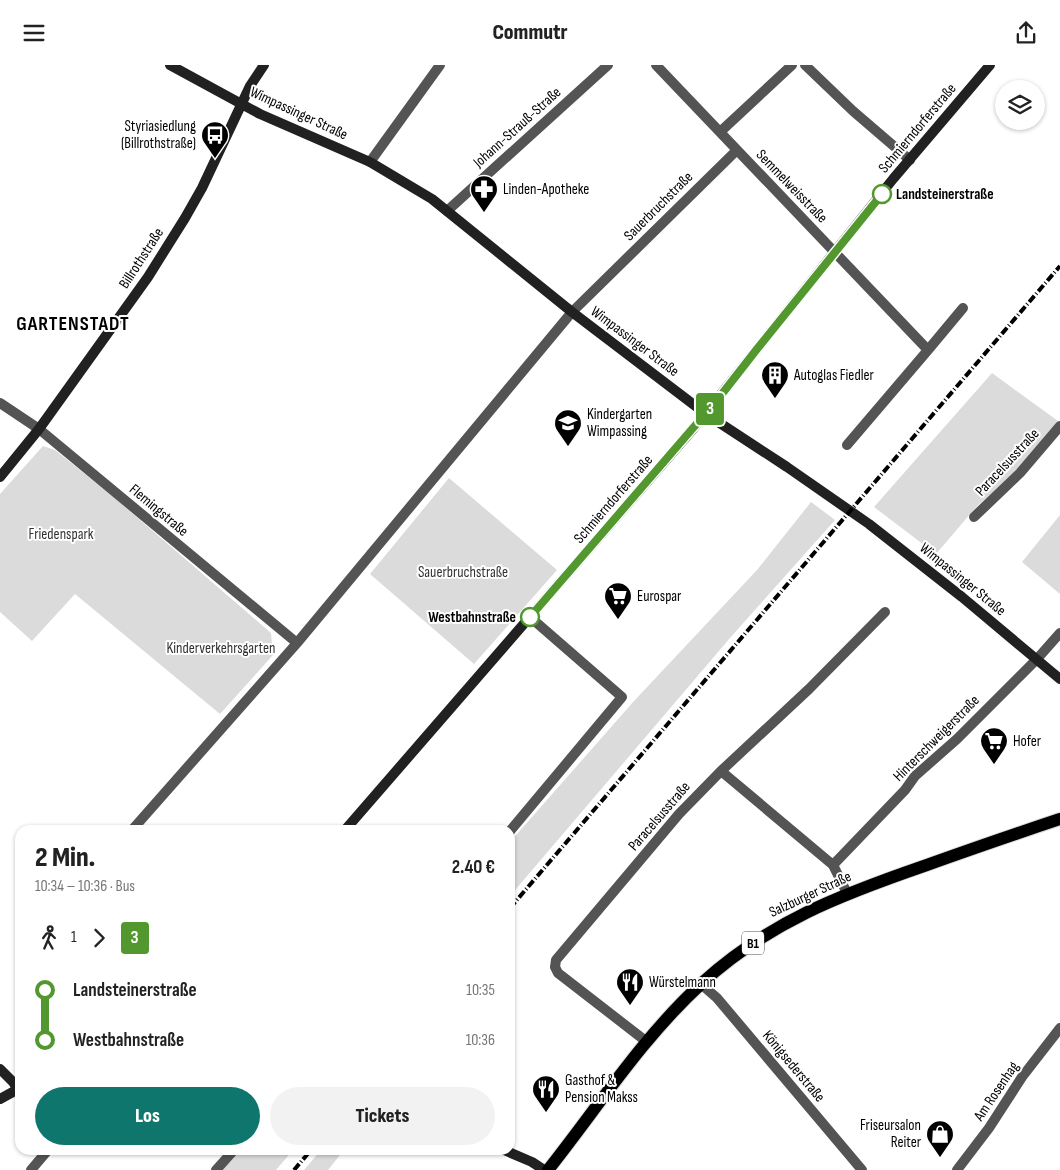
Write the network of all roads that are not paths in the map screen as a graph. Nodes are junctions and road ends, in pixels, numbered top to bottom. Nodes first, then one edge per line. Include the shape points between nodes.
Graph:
1 (170, 65) edge
2 (264, 65) edge
3 (440, 65) edge
4 (608, 65) edge
5 (656, 65) edge
6 (792, 65) edge
7 (804, 65) edge
8 (990, 65) edge
9 (242, 104) junction
10 (720, 132) junction
11 (737, 150) junction
12 (910, 160) junction
13 (370, 162) junction
14 (447, 211) junction
15 (834, 252) junction
16 (962, 308) dead end
17 (572, 312) junction
18 (928, 350) junction
19 (0, 403) edge
20 (706, 414) junction
21 (1060, 426) edge
22 (39, 429) junction
23 (847, 445) dead end
24 (0, 477) edge
25 (974, 517) dead end
26 (885, 612) dead end
27 (530, 617) junction
28 (1060, 633) edge
29 (297, 643) junction
30 (1037, 659) junction
31 (1060, 679) edge
32 (721, 771) junction
33 (1060, 819) edge
34 (136, 825) edge
35 (349, 825) edge
36 (515, 825) edge
37 (833, 865) junction
38 (847, 893) junction
39 (701, 984) junction
40 (1060, 1028) edge
41 (647, 1042) junction
42 (0, 1069) edge
43 (15, 1084) edge
44 (15, 1091) edge
45 (0, 1099) edge
46 (44, 1155) edge
47 (230, 1155) edge
48 (515, 1155) edge
49 (31, 1170) edge
50 (216, 1170) edge
51 (544, 1170) edge
52 (548, 1170) edge
53 (862, 1170) edge
54 (957, 1170) edge

1 - 9 street, Wimpassinger Straße
2 - 9 street, Billrothstraße
3 - 13 street
4 - 14 street, Johann-Strauß-Straße
5 - 10 street, Semmelweisstraße
6 - 10 street
7 - 12 street
8 - 12 street, Schmierndorferstraße
9 - 13 street, Wimpassinger Straße
9 - 22 street, Billrothstraße via 180,226 148,277
10 - 11 street, Semmelweisstraße
11 - 15 street, Semmelweisstraße
11 - 17 street, Sauerbruchstraße
12 - 15 street, Schmierndorferstraße
13 - 14 street, Wimpassinger Straße
14 - 17 street, Wimpassinger Straße
15 - 18 street, Semmelweisstraße
15 - 20 street, Schmierndorferstraße
16 - 18 street
17 - 20 street, Wimpassinger Straße
17 - 29 street, Sauerbruchstraße
18 - 23 street
19 - 22 street, Flemingstraße
20 - 27 street, Schmierndorferstraße
20 - 30 street, Wimpassinger Straße via 869,524
21 - 25 street, Paracelsusstraße via 1020,473
22 - 24 street, Billrothstraße
22 - 29 street, Flemingstraße
26 - 32 street, Paracelsusstraße via 810,689
27 - 35 street, Schmierndorferstraße
27 - 36 street via 622,697
28 - 30 street, Hinterschweigerstraße
29 - 34 street, Sauerbruchstraße
30 - 31 street, Wimpassinger Straße
30 - 37 street, Hinterschweigerstraße via 957,739 915,775 905,790
32 - 37 street
32 - 41 street, Paracelsusstraße via 679,814 556,960 554,967
33 - 38 main road, Salzburger Straße / B1
37 - 38 street
38 - 39 main road, Salzburger Straße / B1 via 767,933
39 - 41 main road, Salzburger Straße / B1
39 - 53 street, Königsederstraße
40 - 54 street, Am Rosenhag
41 - 52 main road, Salzburger Straße / B1
42 - 43 street
44 - 45 street
46 - 49 street
47 - 50 street
48 - 51 street

